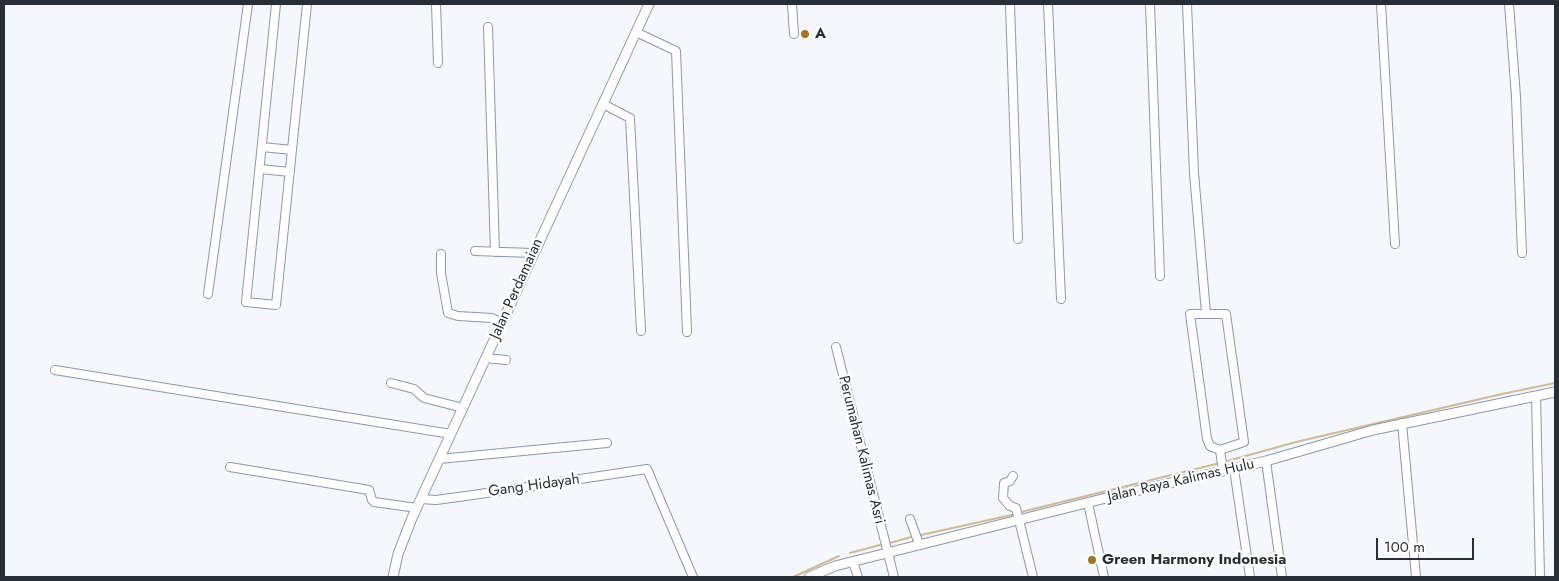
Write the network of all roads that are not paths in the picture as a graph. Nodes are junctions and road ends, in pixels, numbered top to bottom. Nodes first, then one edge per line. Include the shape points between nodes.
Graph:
1 (248, 4) edge
2 (276, 4) edge
3 (306, 4) edge
4 (436, 4) edge
5 (649, 4) edge
6 (792, 4) edge
7 (1010, 4) edge
8 (1048, 4) edge
9 (1150, 4) edge
10 (1187, 4) edge
11 (1381, 4) edge
12 (1509, 4) edge
13 (488, 27) dead end
14 (636, 32) junction
15 (794, 34) dead end
16 (438, 63) dead end
17 (603, 104) junction
18 (262, 147) junction
19 (292, 150) junction
20 (260, 169) junction
21 (290, 172) junction
22 (1018, 239) dead end
23 (1396, 244) dead end
24 (474, 251) dead end
25 (494, 252) junction
26 (1522, 253) dead end
27 (441, 254) dead end
28 (533, 254) junction
29 (1160, 276) dead end
30 (208, 294) dead end
31 (1061, 299) dead end
32 (1206, 313) junction
33 (502, 323) junction
34 (641, 331) dead end
35 (688, 332) dead end
36 (836, 346) dead end
37 (486, 358) junction
38 (506, 360) dead end
39 (55, 370) dead end
40 (391, 383) dead end
41 (1555, 392) edge
42 (1536, 396) junction
43 (463, 408) junction
44 (1402, 424) junction
45 (450, 434) junction
46 (607, 442) dead end
47 (1220, 450) junction
48 (439, 459) junction
49 (1266, 461) junction
50 (1222, 465) junction
51 (230, 467) dead end
52 (1234, 469) junction
53 (1013, 476) dead end
54 (1088, 503) junction
55 (419, 504) junction
56 (1018, 515) junction
57 (910, 519) dead end
58 (919, 544) junction
59 (887, 553) junction
60 (853, 562) junction
61 (820, 575) edge
62 (393, 577) edge
63 (693, 577) edge
64 (809, 577) edge
65 (858, 577) edge
66 (894, 577) edge
67 (1033, 577) edge
68 (1104, 577) edge
69 (1250, 577) edge
70 (1282, 577) edge
71 (1416, 577) edge
72 (1540, 577) edge

1 - 30 street
2 - 18 street
3 - 19 street
4 - 16 street
5 - 14 street, Jalan Perdamaian
6 - 15 street
7 - 22 street
8 - 31 street
9 - 29 street
10 - 32 street via 1194,173
11 - 23 street
12 - 26 street
13 - 25 street
14 - 17 street, Jalan Perdamaian
14 - 35 street via 676,51
17 - 28 street, Jalan Perdamaian
17 - 34 street via 630,118
18 - 19 street
18 - 20 street
19 - 21 street
20 - 21 street
20 - 21 street via 246,302 276,305
24 - 25 street
25 - 28 street
27 - 33 street via 448,313 492,318
28 - 33 street, Jalan Perdamaian
32 - 47 street via 1190,314 1207,439 1212,448
32 - 47 street via 1226,314 1244,442
33 - 37 street, Jalan Perdamaian
36 - 59 street, Perumahan Kalimas Asri
37 - 38 street
37 - 43 street, Jalan Perdamaian
39 - 45 street
40 - 43 street via 414,389 424,398
41 - 42 street, Jalan Raya Kalimas Hulu
42 - 44 street, Jalan Raya Kalimas Hulu
42 - 72 street
43 - 45 street, Jalan Perdamaian
44 - 49 street, Jalan Raya Kalimas Hulu
44 - 71 street
45 - 48 street, Jalan Perdamaian
46 - 48 street
47 - 50 street
48 - 55 street, Jalan Perdamaian
49 - 52 street, Jalan Raya Kalimas Hulu
49 - 70 street
50 - 52 street, Jalan Raya Kalimas Hulu
50 - 54 street, Jalan Raya Kalimas Hulu
51 - 55 street, Gang Hidayah via 369,490 374,502
52 - 69 street
53 - 56 street via 1004,484 1003,498 1016,508
54 - 56 street, Jalan Raya Kalimas Hulu
54 - 68 street
55 - 62 street, Jalan Perdamaian via 398,554
55 - 63 street, Gang Hidayah via 647,469
56 - 58 street, Jalan Raya Kalimas Hulu
56 - 67 street
57 - 58 street
58 - 59 street, Jalan Raya Kalimas Hulu
59 - 60 street, Jalan Raya Kalimas Hulu
59 - 66 street, Perumahan Kalimas Asri
60 - 61 street, Jalan Raya Kalimas Hulu via 835,566
60 - 65 street
61 - 64 street, Jalan Raya Kalimas Hulu

